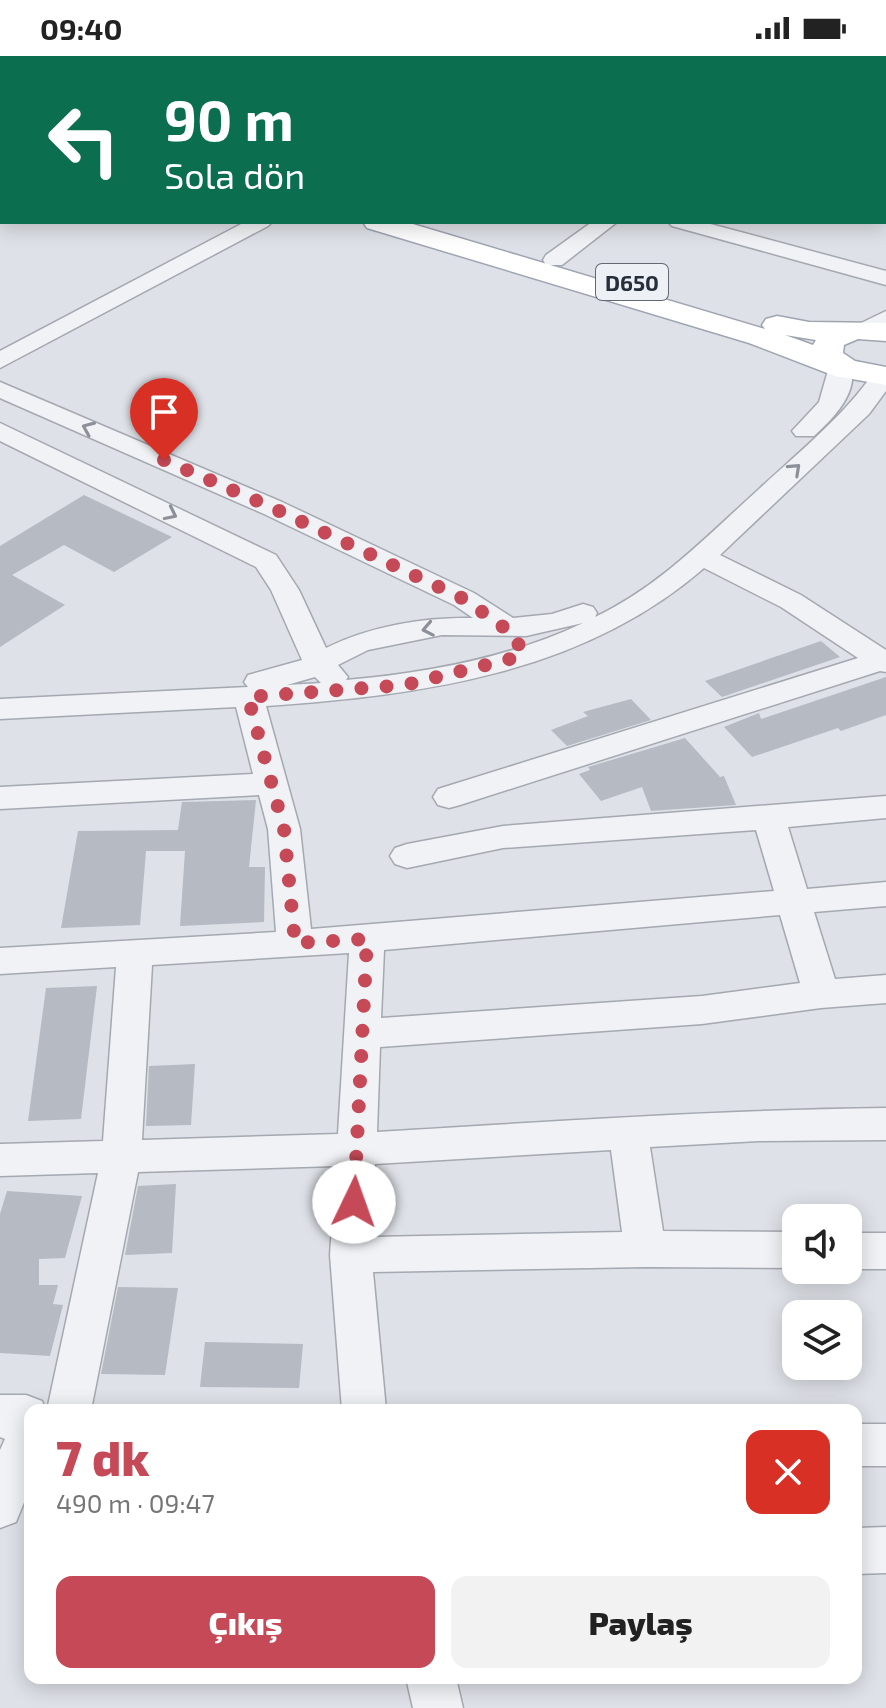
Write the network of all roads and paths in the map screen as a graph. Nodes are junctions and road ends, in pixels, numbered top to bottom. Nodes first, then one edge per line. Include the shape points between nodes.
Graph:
1 (234, 224) edge
2 (257, 224) edge
3 (384, 224) edge
4 (422, 224) edge
5 (603, 224) edge
6 (686, 224) edge
7 (554, 260) junction
8 (886, 278) edge
9 (872, 328) edge
10 (0, 348) edge
11 (0, 361) edge
12 (837, 364) junction
13 (885, 376) edge
14 (0, 389) edge
15 (0, 431) edge
16 (701, 556) junction
17 (506, 626) junction
18 (522, 656) junction
19 (884, 662) edge
20 (318, 663) junction
21 (348, 691) junction
22 (0, 694) edge
23 (248, 697) junction
24 (0, 709) edge
25 (273, 784) junction
26 (449, 797) dead end
27 (0, 798) edge
28 (886, 807) edge
29 (769, 818) junction
30 (407, 856) dead end
31 (886, 894) edge
32 (793, 903) junction
33 (367, 939) junction
34 (295, 943) junction
35 (135, 953) junction
36 (0, 961) edge
37 (886, 989) edge
38 (821, 994) junction
39 (362, 1034) junction
40 (886, 1124) edge
41 (628, 1131) junction
42 (358, 1149) junction
43 (121, 1156) junction
44 (0, 1160) edge
45 (645, 1249) junction
46 (782, 1250) edge
47 (862, 1251) edge
48 (886, 1251) edge
49 (351, 1255) junction
50 (0, 1401) edge
51 (70, 1404) edge
52 (363, 1404) edge
53 (24, 1406) edge
54 (0, 1416) edge
55 (24, 1416) edge
56 (862, 1445) edge
57 (886, 1445) edge
58 (24, 1446) edge
59 (0, 1506) edge
60 (886, 1550) edge
61 (862, 1551) edge
62 (432, 1684) edge
63 (438, 1708) edge

1 - 10 street
2 - 11 street
3 - 12 main road
4 - 7 main road, D650
5 - 7 street
6 - 8 street
7 - 9 main road, D650 via 783,326 809,331
9 - 12 main road via 830,340 827,356
12 - 13 main road via 860,374
12 - 17 street via 840,387 831,407 683,550 594,609 557,622
16 -> 13 street via 851,416
17 -> 14 street via 464,599 273,508
15 -> 20 street via 266,561
16 - 18 street via 623,614
16 - 19 street via 791,601
17 - 18 street via 516,636
17 -> 20 street via 442,626 396,635 359,643
18 - 21 street via 405,685
19 - 26 street
20 - 21 street
20 - 22 street via 265,681
21 - 23 street
23 - 24 street
23 - 25 street
25 - 27 street
25 - 34 street via 284,829
28 - 29 street
29 - 30 street via 503,837
29 - 32 street
31 - 32 street
32 - 33 street
32 - 38 street
33 - 34 street
33 - 39 street
34 - 35 street
35 - 36 street
35 - 43 street
37 - 38 street
38 - 39 street via 687,1011
39 - 42 street
40 - 41 street
41 - 42 street
41 - 45 street
42 - 43 street
42 - 49 street
43 - 44 street
43 - 51 street
45 - 46 street
45 - 49 street
47 - 48 street
49 - 52 street
50 - 53 street
54 - 55 street
56 - 57 street
58 - 59 street
60 - 61 street
62 - 63 street

